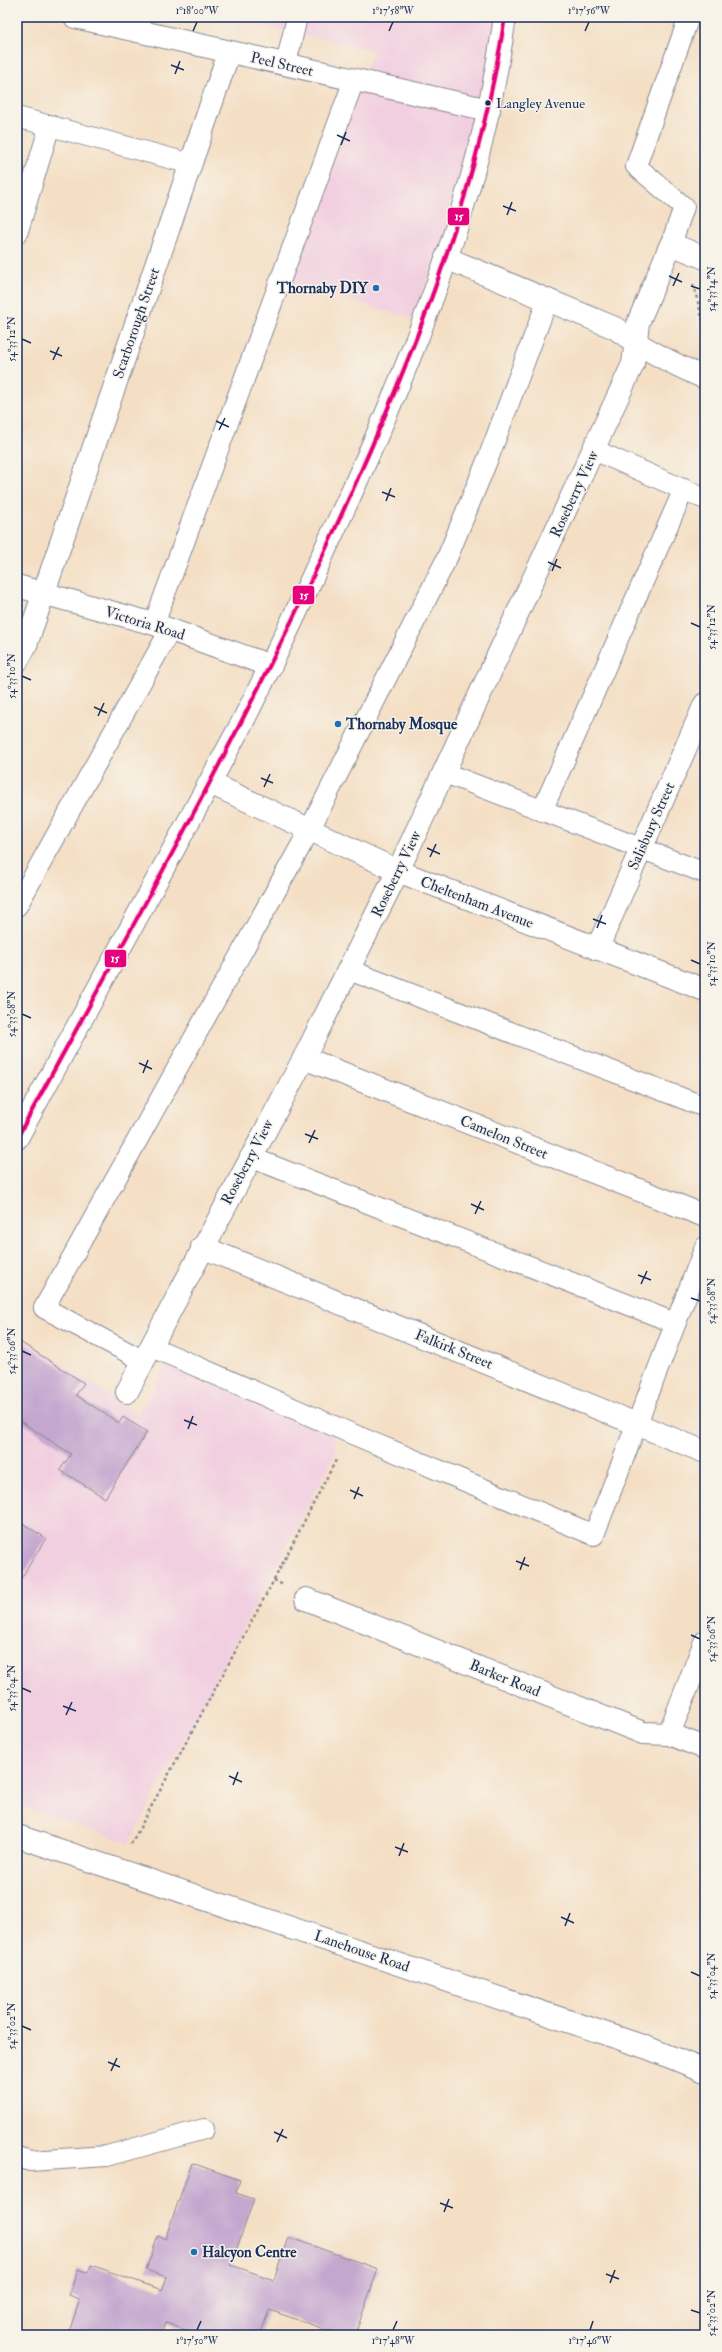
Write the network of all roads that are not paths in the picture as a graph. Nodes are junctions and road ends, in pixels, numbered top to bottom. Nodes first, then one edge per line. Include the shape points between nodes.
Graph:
1 (75, 17) edge
2 (297, 17) edge
3 (505, 17) edge
4 (690, 17) edge
5 (122, 22) edge
6 (230, 52) junction
7 (286, 64) junction
8 (354, 80) junction
9 (489, 110) junction
10 (17, 117) edge
11 (50, 125) junction
12 (191, 164) junction
13 (17, 234) edge
14 (677, 247) junction
15 (446, 258) junction
16 (705, 258) edge
17 (548, 299) junction
18 (634, 343) junction
19 (705, 378) edge
20 (594, 450) junction
21 (684, 489) junction
22 (705, 499) edge
23 (17, 586) edge
24 (43, 594) junction
25 (162, 627) junction
26 (17, 661) edge
27 (271, 666) junction
28 (705, 704) edge
29 (445, 773) junction
30 (210, 783) junction
31 (542, 811) junction
32 (309, 831) junction
33 (641, 849) junction
34 (398, 872) junction
35 (705, 873) edge
36 (17, 906) edge
37 (597, 949) junction
38 (349, 970) junction
39 (705, 990) edge
40 (304, 1058) junction
41 (705, 1107) edge
42 (17, 1138) edge
43 (250, 1157) junction
44 (705, 1216) edge
45 (202, 1247) junction
46 (705, 1247) edge
47 (675, 1323) junction
48 (148, 1354) junction
49 (127, 1392) dead end
50 (636, 1423) junction
51 (705, 1452) edge
52 (306, 1600) dead end
53 (705, 1642) edge
54 (669, 1734) junction
55 (705, 1748) edge
56 (17, 1836) edge
57 (705, 2071) edge
58 (204, 2129) dead end
59 (17, 2157) edge

1 - 5 street, Peel Street
2 - 7 lane
3 - 9 street
4 - 14 lane via 636,166 684,207
5 - 6 street, Peel Street
6 - 7 street, Peel Street
6 - 12 street, Scarborough Street
7 - 8 street, Peel Street
8 - 9 street, Peel Street
8 - 25 lane
9 - 15 street via 472,177
10 - 11 lane
11 - 12 lane
11 - 13 lane
12 - 24 street, Scarborough Street
14 - 16 street
14 - 18 street, Roseberry View via 638,323
15 - 17 street
15 - 27 street via 379,435
17 - 18 street via 615,328
17 - 32 lane via 489,456 447,558
18 - 19 street
18 - 20 street, Roseberry View via 633,364
20 - 21 lane
20 - 29 street, Roseberry View
21 - 22 lane
21 - 31 lane
23 - 24 street, Victoria Road
24 - 25 street, Victoria Road
24 - 26 street, Scarborough Street via 26,644
25 - 27 street, Victoria Road
25 - 36 lane
27 - 30 street
28 - 33 street, Salisbury Street
29 - 31 lane
29 - 34 street, Roseberry View
30 - 32 street, Cheltenham Avenue
30 - 42 street
31 - 33 lane
32 - 34 street, Cheltenham Avenue
32 - 48 lane via 44,1308
33 - 35 lane
33 - 37 street, Salisbury Street
34 - 37 street, Cheltenham Avenue
34 - 38 street, Roseberry View
37 - 39 street, Cheltenham Avenue
38 - 40 street, Roseberry View
38 - 41 lane
40 - 43 street, Roseberry View
40 - 44 street, Camelon Street
43 - 45 street, Roseberry View
43 - 47 lane
45 - 48 street, Roseberry View
45 - 50 street, Falkirk Street
46 - 47 lane
47 - 50 lane
48 - 49 street, Roseberry View
48 - 50 lane via 350,1433 594,1535
50 - 51 street, Falkirk Street
52 - 54 street, Barker Road via 643,1733
53 - 54 street
54 - 55 street, Barker Road
56 - 57 street, Lanehouse Road via 648,2048
58 - 59 lane via 106,2156 30,2161

